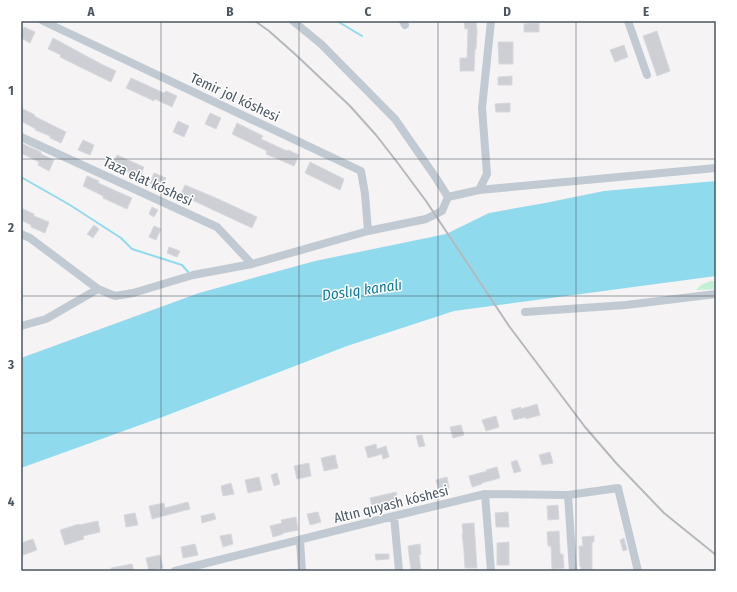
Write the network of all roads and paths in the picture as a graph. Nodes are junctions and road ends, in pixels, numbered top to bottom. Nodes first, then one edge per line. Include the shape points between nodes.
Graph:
1 (43, 21) edge
2 (293, 21) edge
3 (491, 21) edge
4 (628, 21) edge
5 (647, 75) dead end
6 (21, 137) edge
7 (716, 168) edge
8 (478, 190) junction
9 (448, 197) junction
10 (368, 231) junction
11 (21, 234) edge
12 (252, 264) junction
13 (98, 289) junction
14 (716, 294) edge
15 (525, 312) dead end
16 (21, 326) edge
17 (484, 494) junction
18 (568, 495) junction
19 (394, 516) junction
20 (300, 540) junction
21 (195, 568) edge
22 (175, 571) edge
23 (302, 571) edge
24 (399, 571) edge
25 (491, 571) edge
26 (573, 571) edge
27 (638, 571) edge

1 - 10 street, Temir jol kóshesi via 361,171
2 - 9 street via 321,44 395,119
3 - 8 street via 482,108 487,174
4 - 5 street
6 - 12 street, Taza elat kóshesi via 216,227
7 - 8 street
8 - 9 street
9 - 10 street via 442,211 426,219
10 - 12 street
11 - 13 street
12 - 13 street via 192,275 115,296
13 - 16 street via 46,319
14 - 15 street via 626,305
17 - 18 street, Altın quyash kóshesi
17 - 19 street, Altın quyash kóshesi
17 - 25 street
18 - 26 street
18 - 27 street, Altın quyash kóshesi via 618,488
19 - 20 street, Altın quyash kóshesi
19 - 24 street
20 - 21 street, Altın quyash kóshesi
20 - 23 street
21 - 22 street, Altın quyash kóshesi

